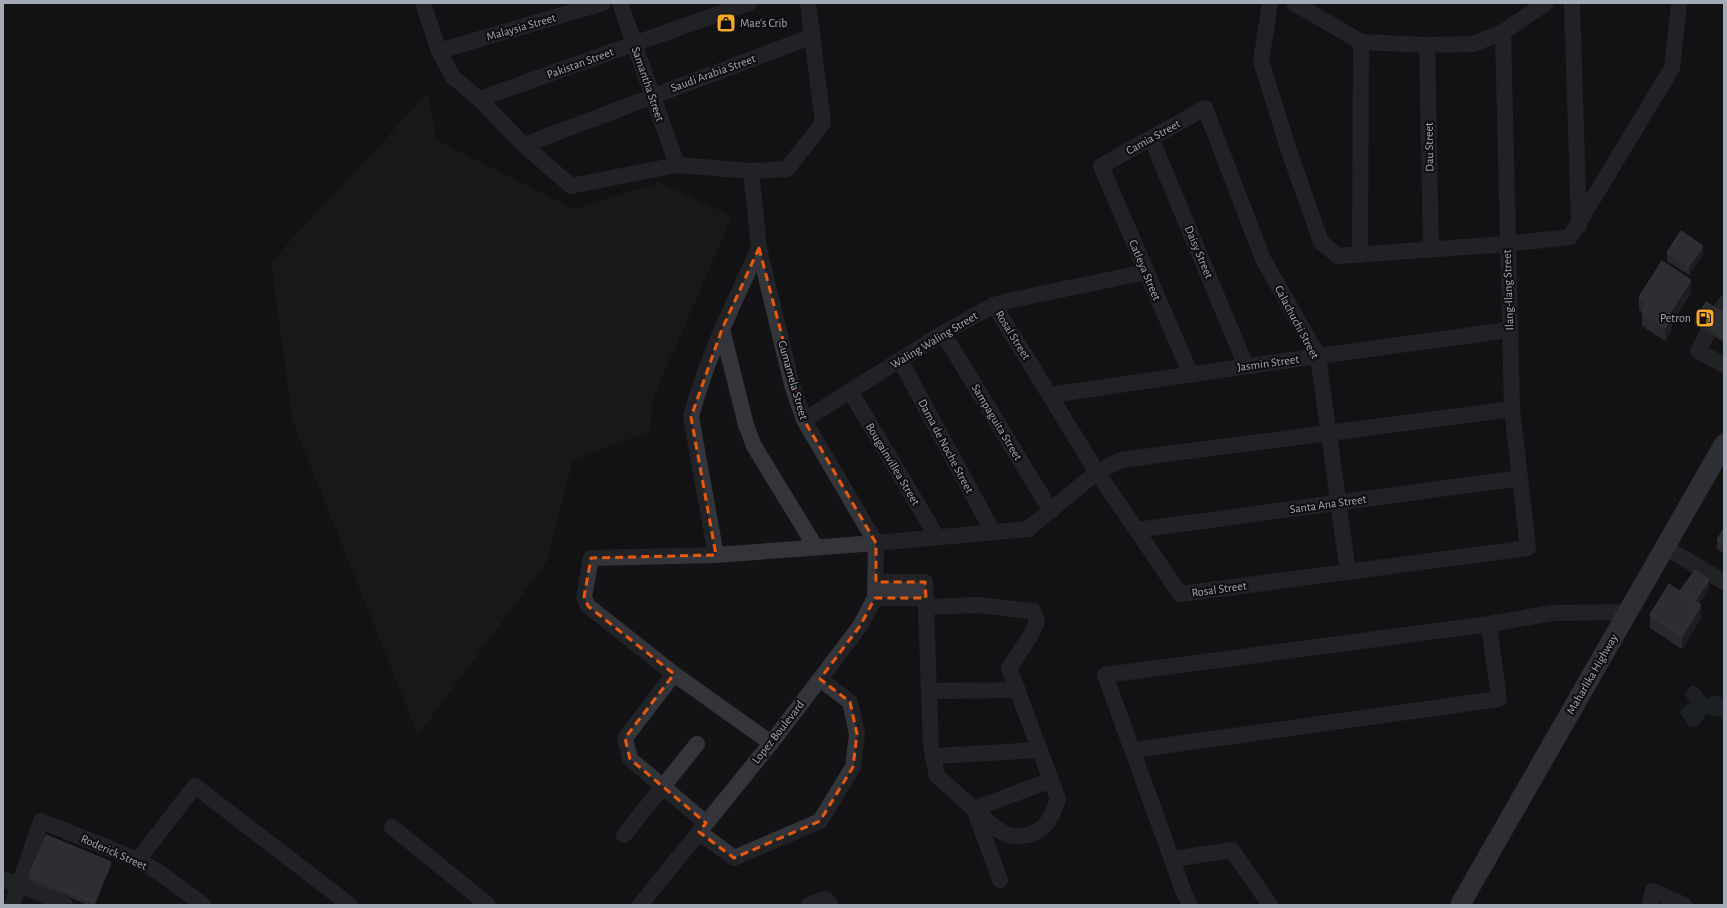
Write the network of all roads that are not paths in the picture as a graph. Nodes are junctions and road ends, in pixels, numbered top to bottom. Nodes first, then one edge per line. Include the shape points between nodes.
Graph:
1 (603, 3) edge
2 (620, 3) edge
3 (749, 3) edge
4 (808, 3) edge
5 (1270, 3) edge
6 (1294, 3) edge
7 (1546, 3) edge
8 (1572, 3) edge
9 (1679, 3) edge
10 (426, 4) edge
11 (1503, 32) junction
12 (813, 36) junction
13 (1361, 42) junction
14 (634, 43) junction
15 (1427, 44) junction
16 (439, 51) junction
17 (652, 96) junction
18 (478, 99) junction
19 (1205, 108) joint
20 (1151, 138) junction
21 (524, 145) junction
22 (677, 165) junction
23 (1101, 166) joint
24 (751, 172) junction
25 (1579, 226) junction
26 (1507, 244) junction
27 (759, 248) junction
28 (1431, 250) junction
29 (1360, 255) junction
30 (1146, 272) junction
31 (994, 305) junction
32 (722, 329) junction
33 (1509, 330) junction
34 (1708, 332) edge
35 (943, 333) junction
36 (1318, 356) junction
37 (900, 360) junction
38 (1724, 365) edge
39 (1246, 366) junction
40 (1191, 375) junction
41 (850, 391) junction
42 (1050, 395) junction
43 (1512, 409) junction
44 (804, 420) junction
45 (1328, 433) junction
46 (1724, 444) edge
47 (1097, 472) junction
48 (1520, 478) junction
49 (1338, 503) junction
50 (1051, 512) junction
51 (1137, 530) junction
52 (993, 532) junction
53 (937, 537) junction
54 (876, 543) junction
55 (815, 546) junction
56 (1665, 547) junction
57 (1528, 548) joint
58 (716, 555) junction
59 (1348, 572) junction
60 (876, 582) junction
61 (1724, 582) edge
62 (875, 598) junction
63 (926, 603) junction
64 (1628, 612) junction
65 (1488, 624) junction
66 (674, 674) junction
67 (820, 679) junction
68 (1018, 690) junction
69 (929, 691) junction
70 (771, 743) junction
71 (697, 744) dead end
72 (1040, 750) junction
73 (1133, 750) junction
74 (934, 756) junction
75 (1051, 780) junction
76 (664, 787) junction
77 (974, 808) junction
78 (392, 828) dead end
79 (702, 828) junction
80 (624, 835) dead end
81 (1172, 859) junction
82 (138, 860) junction
83 (3, 880) edge
84 (1000, 880) dead end
85 (19, 884) junction
86 (12, 905) edge
87 (65, 905) edge
88 (203, 905) edge
89 (350, 905) edge
90 (488, 905) edge
91 (640, 905) edge
92 (809, 905) edge
93 (831, 905) edge
94 (1190, 905) edge
95 (1270, 905) edge
96 (1460, 905) edge
97 (1650, 905) edge
98 (1684, 905) edge

1 - 16 street, Malaysia Street
2 - 14 street, Samantha Street
3 - 14 street, Pakistan Street
4 - 12 street
5 - 29 street via 1261,61 1321,242 1338,256
6 - 13 street
7 - 11 street
8 - 25 street
9 - 25 street via 1672,68
10 - 16 street
11 - 15 street via 1473,44
11 - 26 street, Ilang-Ilang Street
12 - 17 street, Saudi Arabia Street
12 - 24 street via 823,123 787,169
13 - 15 street
13 - 29 street
14 - 17 street, Samantha Street
14 - 18 street, Pakistan Street
15 - 28 street, Dau Street
16 - 18 street via 453,77
17 - 21 street, Saudi Arabia Street
17 - 22 street, Samantha Street
18 - 21 street
19 - 20 street, Camia Street
19 - 36 street, Calachuchi Street via 1263,260
20 - 23 street, Camia Street
20 - 39 street, Daisy Street
21 - 22 street via 571,186
22 - 24 street
23 - 30 street, Catleya Street
24 - 27 street, Gumamela Street
25 - 26 street via 1570,237
26 - 28 street
26 - 33 street, Ilang-Ilang Street
27 - 32 street
27 - 44 street, Gumamela Street via 792,385
28 - 29 street
30 - 31 street, Waling Waling Street
30 - 40 street, Catleya Street
31 - 35 street, Waling Waling Street
31 - 42 street, Rosal Street
32 - 55 street via 746,425 754,446
32 - 58 street via 690,417
33 - 36 street, Jasmin Street
33 - 43 street, Ilang-Ilang Street
34 - 38 street via 1698,351
35 - 37 street, Waling Waling Street
35 - 50 street, Sampaguita Street
36 - 39 street, Jasmin Street
36 - 45 street, Calachuchi Street
37 - 41 street, Waling Waling Street
37 - 52 street, Dama de Noche Street
39 - 40 street, Jasmin Street
40 - 42 street, Jasmin Street
41 - 44 street, Waling Waling Street
41 - 53 street, Bougainvillea Street
42 - 47 street, Rosal Street
43 - 45 street
43 - 48 street, Ilang-Ilang Street
44 - 54 street, Gumamela Street
45 - 47 street via 1121,460
45 - 49 street, Calachuchi Street
46 - 56 main road, Maharlika Highway
47 - 50 street
47 - 51 street, Rosal Street
48 - 49 street, Santa Ana Street
48 - 57 street, Ilang-Ilang Street
49 - 51 street, Santa Ana Street
49 - 59 street, Calachuchi Street
50 - 52 street via 1028,529
51 - 59 street, Rosal Street via 1180,594
52 - 53 street
53 - 54 street
54 - 55 street
54 - 60 street, Lopez Boulevard
55 - 58 street
56 - 61 street
56 - 64 main road, Maharlika Highway
57 - 59 street, Rosal Street
58 - 66 street via 591,558 584,597 588,606
60 - 62 street, Lopez Boulevard
60 - 63 street via 924,582
62 - 63 street
62 - 67 street, Lopez Boulevard via 860,626
63 - 68 street via 1032,611 1037,621 1031,635 1009,668
63 - 69 street
64 - 65 street via 1552,613
64 - 96 main road, Maharlika Highway
65 - 73 street via 1499,699
65 - 73 street via 1105,675
66 - 70 street
66 - 76 street via 625,738 630,758
67 - 70 street, Lopez Boulevard
67 - 79 street via 850,702 857,734 853,767 820,821 734,858
68 - 69 street
68 - 72 street
69 - 74 street via 931,747
70 - 79 street, Lopez Boulevard
71 - 76 street
72 - 74 street
72 - 75 street
73 - 81 street
74 - 77 street via 937,776
75 - 77 street
75 - 77 street via 1058,799 1051,818 1039,831 1024,836 1009,835 995,827
76 - 79 street
76 - 80 street
77 - 84 street
78 - 90 street
79 - 91 street, Lopez Boulevard
81 - 94 street
81 - 95 street via 1232,850
82 - 85 street, Roderick Street via 41,821
82 - 88 street, Roderick Street
82 - 89 street via 195,786
83 - 85 street
85 - 86 street
85 - 87 street
92 - 93 street via 825,899
97 - 98 street via 1653,891

